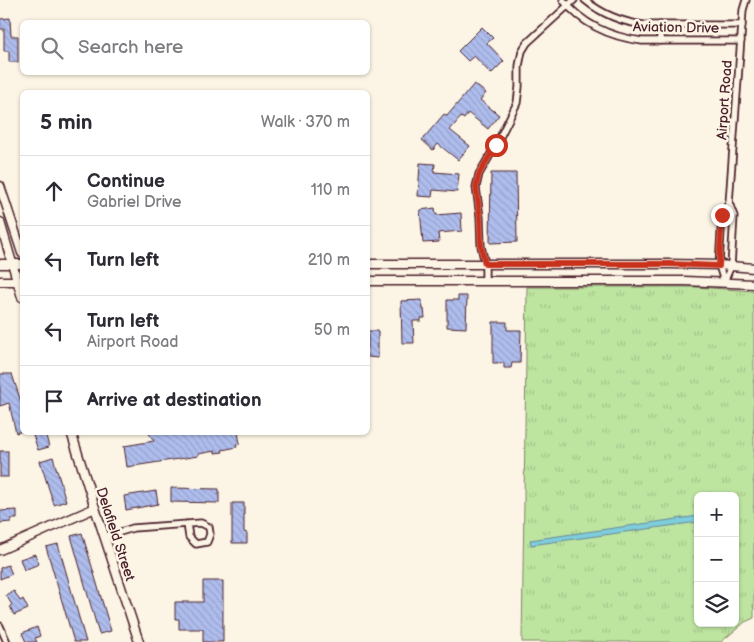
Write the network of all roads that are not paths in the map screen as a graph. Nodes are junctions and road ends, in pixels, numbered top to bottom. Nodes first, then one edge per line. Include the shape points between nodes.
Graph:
1 (574, 0) edge
2 (585, 0) edge
3 (746, 0) edge
4 (565, 2) edge
5 (742, 24) junction
6 (660, 25) junction
7 (660, 41) junction
8 (741, 41) junction
9 (0, 186) edge
10 (730, 203) junction
11 (13, 224) junction
12 (1, 225) edge
13 (20, 246) edge
14 (0, 264) edge
15 (13, 264) junction
16 (20, 264) edge
17 (370, 264) edge
18 (392, 264) junction
19 (485, 264) junction
20 (637, 264) junction
21 (719, 266) junction
22 (731, 266) junction
23 (754, 268) edge
24 (0, 281) edge
25 (20, 281) edge
26 (370, 281) edge
27 (392, 281) junction
28 (485, 281) junction
29 (637, 281) junction
30 (724, 282) junction
31 (754, 284) edge
32 (72, 435) edge
33 (95, 508) junction
34 (188, 524) junction
35 (104, 537) junction
36 (0, 550) edge
37 (0, 626) edge
38 (7, 642) edge
39 (139, 642) edge

1 - 4 street
2 - 6 street, Aviation Drive via 606,14 629,23
3 - 5 street, Airport Road
4 - 7 street, Aviation Drive via 579,16 603,31 630,39
4 - 19 street via 522,51 517,103 479,174 476,187
5 - 6 street, Aviation Drive
5 - 8 street, Airport Road
6 - 7 street
7 - 8 street, Aviation Drive
8 - 10 street, Airport Road
9 - 11 street
10 - 21 street, Airport Road via 722,215
10 - 22 street, Airport Road via 734,216
11 - 12 street
11 - 13 street
12 - 15 street
14 - 15 street
15 - 16 street
15 - 25 street
17 - 18 street
18 - 19 street
18 - 27 street
19 - 20 street
19 - 28 street
20 - 21 street
20 - 29 street
21 - 22 street
21 - 30 street, Airport Road
22 - 23 street
22 - 30 street, Airport Road
24 - 25 street
26 - 27 street
27 - 28 street
28 - 29 street
29 - 30 street
30 - 31 street
32 - 33 street, Delafield Street
33 - 35 street, Delafield Street
33 - 36 street
34 - 34 street via 201,523 209,527 207,542 196,544 189,537
34 - 35 street via 133,528
35 - 39 street, Delafield Street
37 - 38 street

